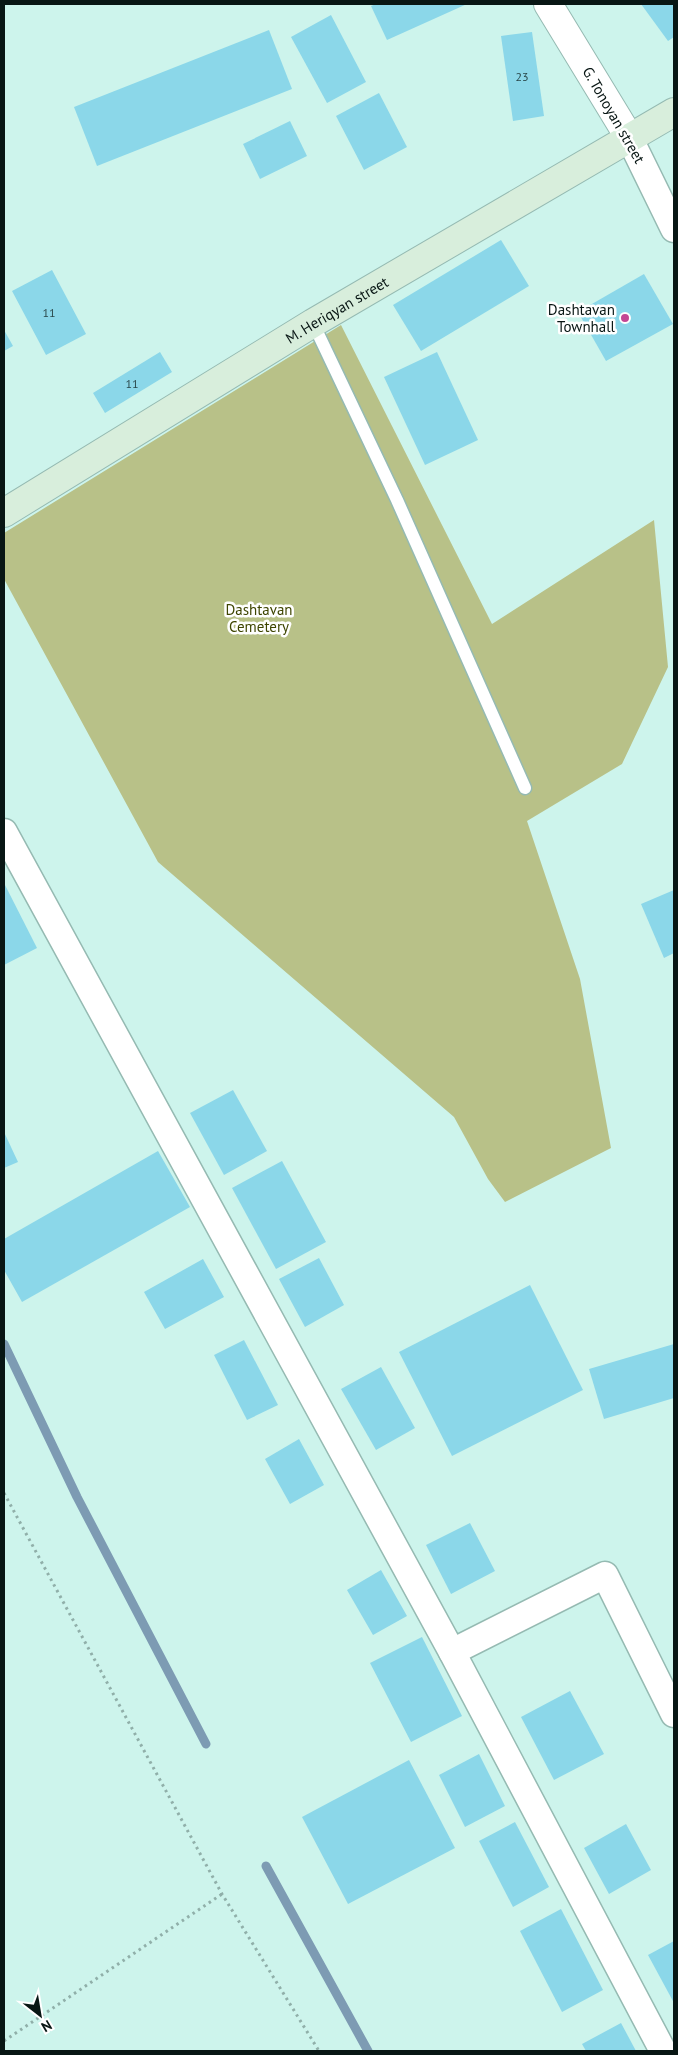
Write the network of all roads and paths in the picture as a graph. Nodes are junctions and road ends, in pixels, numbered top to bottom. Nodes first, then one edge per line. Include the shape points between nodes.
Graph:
1 (548, 4) edge
2 (674, 112) edge
3 (630, 137) junction
4 (674, 229) edge
5 (313, 323) junction
6 (4, 513) edge
7 (525, 788) dead end
8 (4, 832) edge
9 (4, 1493) edge
10 (452, 1652) junction
11 (674, 1714) edge
12 (222, 1894) junction
13 (4, 2041) edge
14 (319, 2051) edge
15 (664, 2051) edge

1 - 3 street, G. Tonoyan street
2 - 3 main road, M. Heriqyan street
3 - 4 street, G. Tonoyan street
3 - 5 main road, M. Heriqyan street
5 - 6 main road, M. Heriqyan street
5 - 7 lane via 397,500
8 - 10 street
9 - 12 path
10 - 11 street via 605,1575
10 - 15 street
12 - 13 path
12 - 14 path

